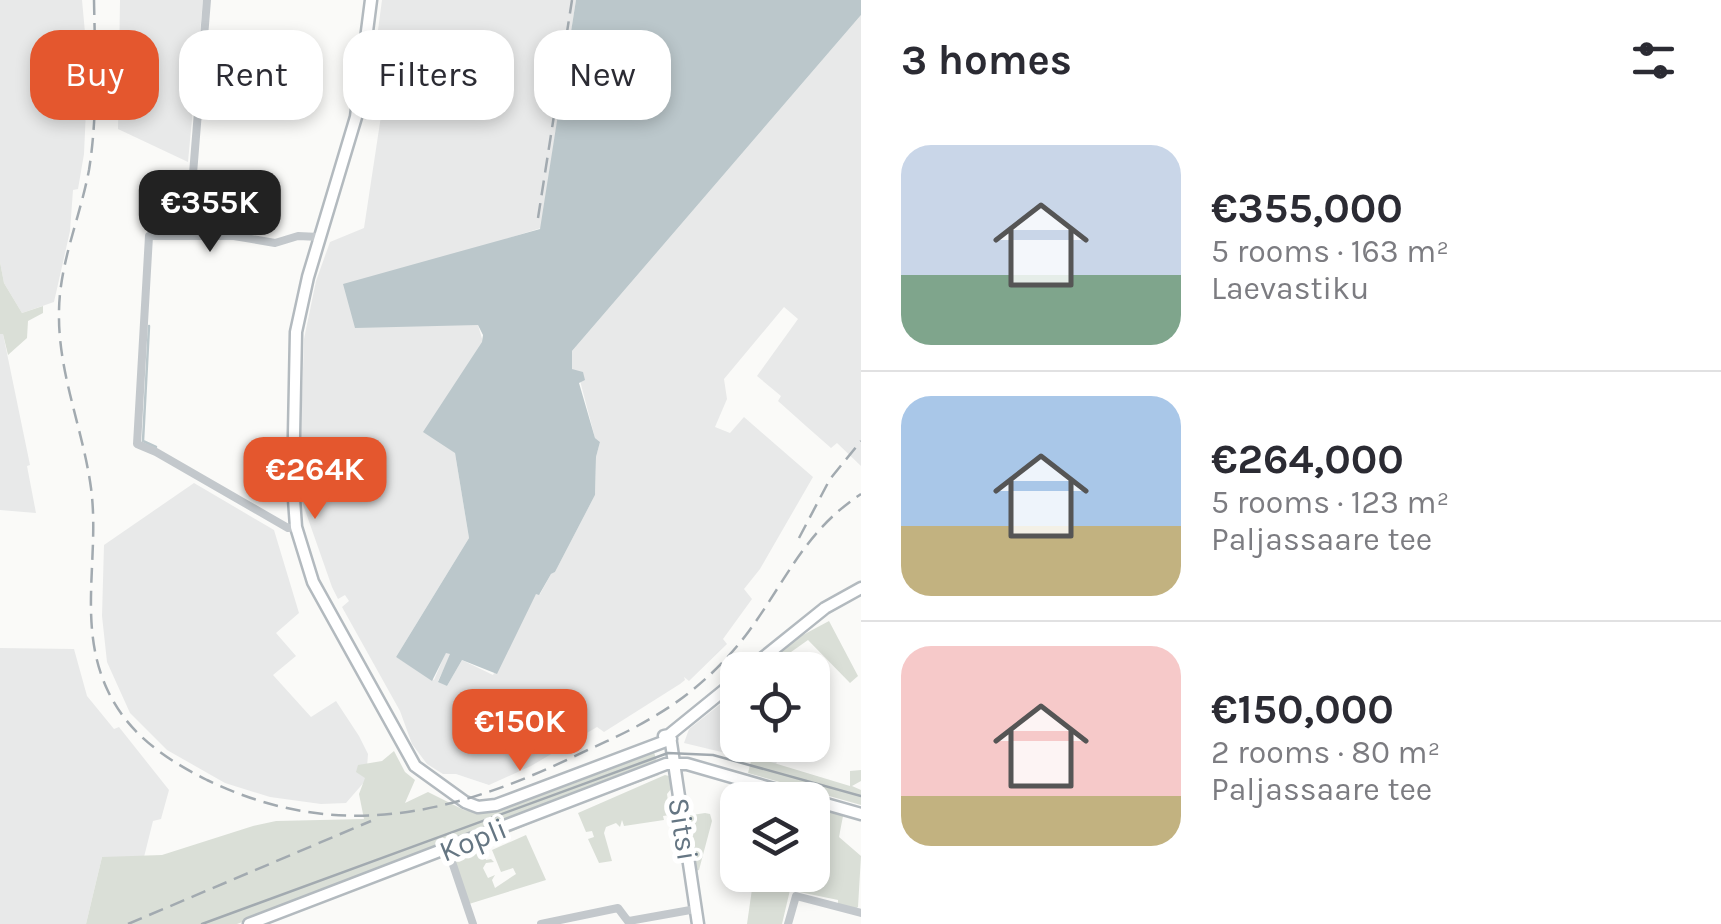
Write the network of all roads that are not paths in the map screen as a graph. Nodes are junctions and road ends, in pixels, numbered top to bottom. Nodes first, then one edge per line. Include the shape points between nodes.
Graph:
1 (207, 0) edge
2 (372, 0) edge
3 (188, 236) junction
4 (319, 236) junction
5 (296, 528) junction
6 (861, 588) edge
7 (770, 652) edge
8 (720, 694) edge
9 (670, 737) junction
10 (674, 763) junction
11 (745, 782) edge
12 (830, 805) edge
13 (861, 814) edge
14 (448, 850) junction
15 (696, 909) junction
16 (861, 913) edge
17 (629, 923) edge
18 (249, 924) edge
19 (473, 924) edge
20 (542, 924) edge
21 (698, 924) edge
22 (788, 924) edge

1 - 3 street
2 - 4 street via 356,117
3 - 4 street via 275,243
3 - 5 street via 148,236 138,444
4 - 5 street via 296,332
5 - 9 street via 313,582 402,747 424,775 478,807
6 - 7 street
8 - 9 street
9 - 10 street, Sitsi
10 - 11 street
10 - 14 street, Kopli
10 - 15 street, Sitsi
12 - 13 street
14 - 18 street, Kopli
14 - 19 street
15 - 17 street
15 - 21 street, Sitsi
16 - 22 street via 796,896
17 - 20 street via 618,908

